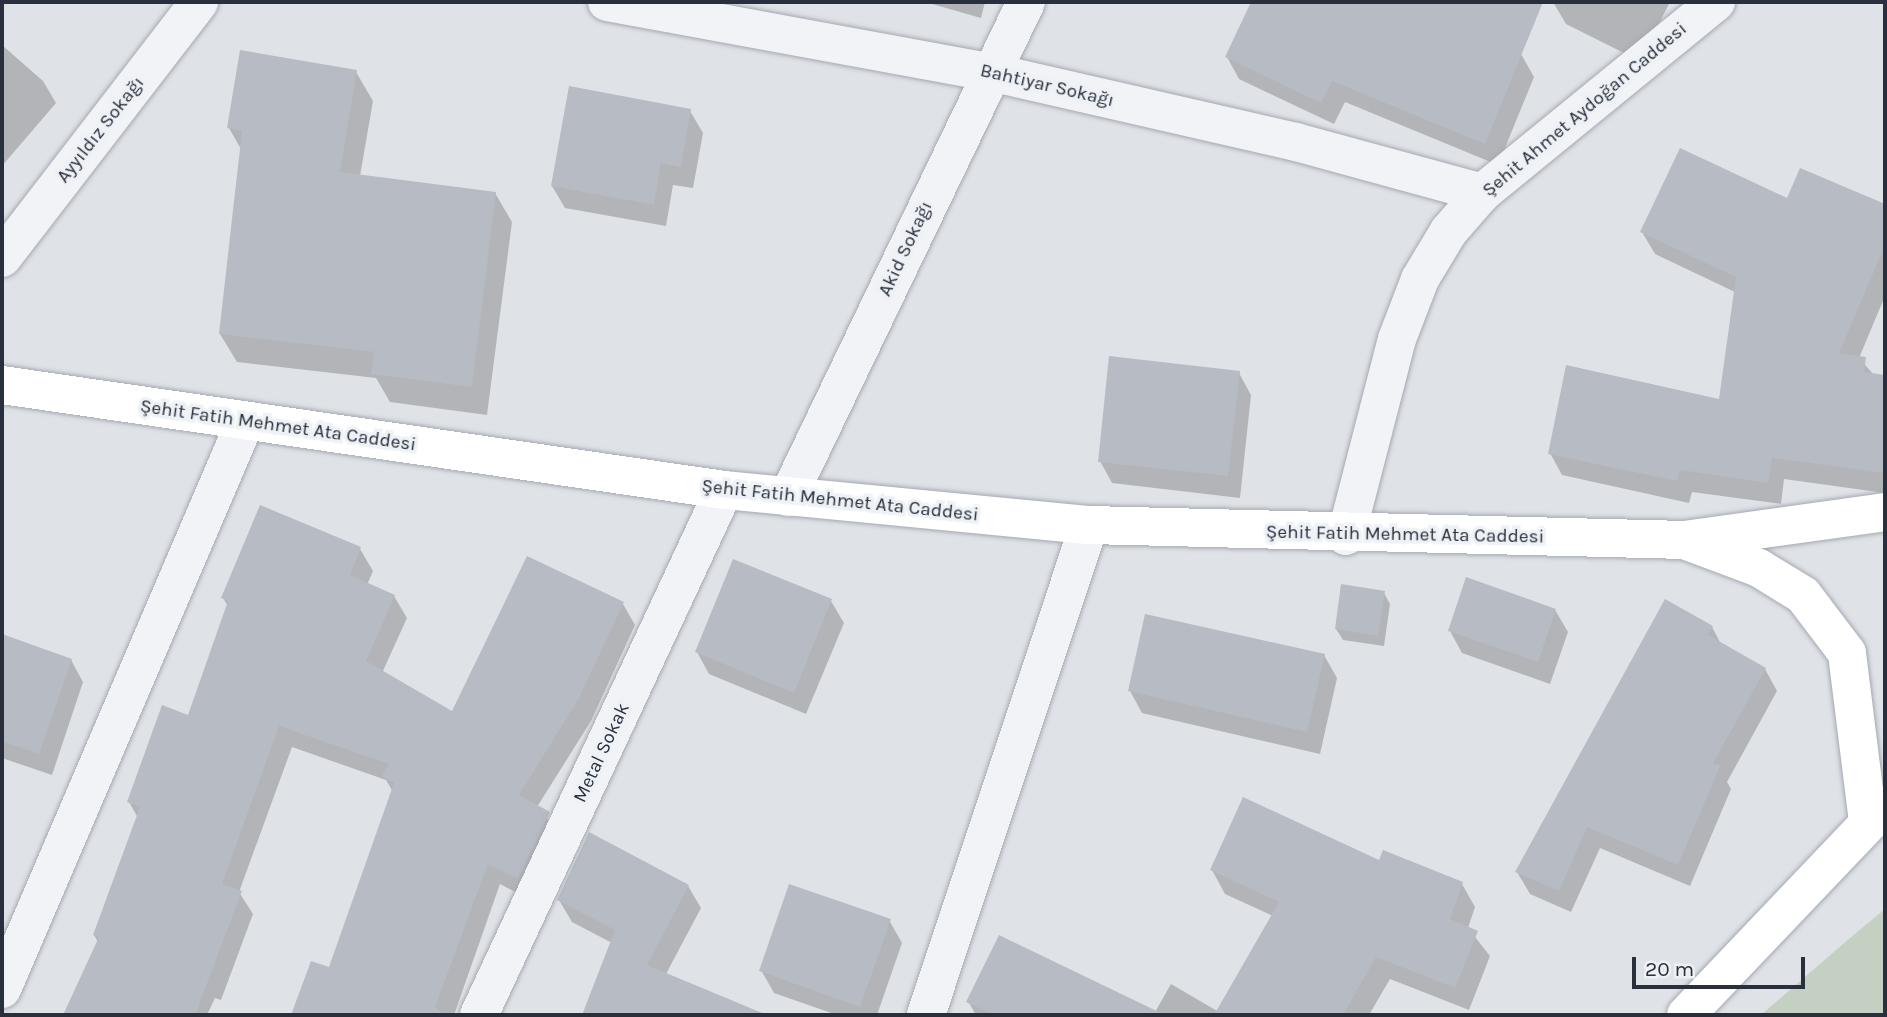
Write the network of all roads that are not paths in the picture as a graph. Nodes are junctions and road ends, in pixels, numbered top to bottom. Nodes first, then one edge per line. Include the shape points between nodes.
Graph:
1 (199, 2) edge
2 (607, 2) edge
3 (1027, 2) edge
4 (1716, 2) edge
5 (990, 72) junction
6 (1482, 193) junction
7 (2, 258) edge
8 (2, 385) edge
9 (245, 422) junction
10 (724, 491) junction
11 (788, 497) junction
12 (1885, 512) edge
13 (1089, 525) junction
14 (1346, 536) junction
15 (1684, 540) junction
16 (1877, 814) edge
17 (2, 989) edge
18 (479, 1015) edge
19 (926, 1015) edge
20 (1686, 1015) edge

1 - 7 street, Ayyıldız Sokağı
2 - 5 street, Bahtiyar Sokağı
3 - 5 street, Akid Sokağı
4 - 6 street, Şehit Ahmet Aydoğan Caddesi
5 - 6 street, Bahtiyar Sokağı via 1296,142
5 - 11 street, Akid Sokağı
6 - 14 street, Şehit Ahmet Aydoğan Caddesi via 1420,279 1396,339
8 - 9 main road, Şehit Fatih Mehmet Ata Caddesi
9 - 10 main road, Şehit Fatih Mehmet Ata Caddesi
9 - 17 street
10 - 11 main road, Şehit Fatih Mehmet Ata Caddesi
10 - 18 street, Metal Sokak
11 - 13 main road, Şehit Fatih Mehmet Ata Caddesi
12 - 15 main road, Şehit Fatih Mehmet Ata Caddesi
13 - 14 main road, Şehit Fatih Mehmet Ata Caddesi
13 - 19 street
14 - 15 main road, Şehit Fatih Mehmet Ata Caddesi
15 - 16 main road, Şehit Fatih Mehmet Ata Caddesi via 1759,568 1803,595 1847,653
16 - 20 main road

